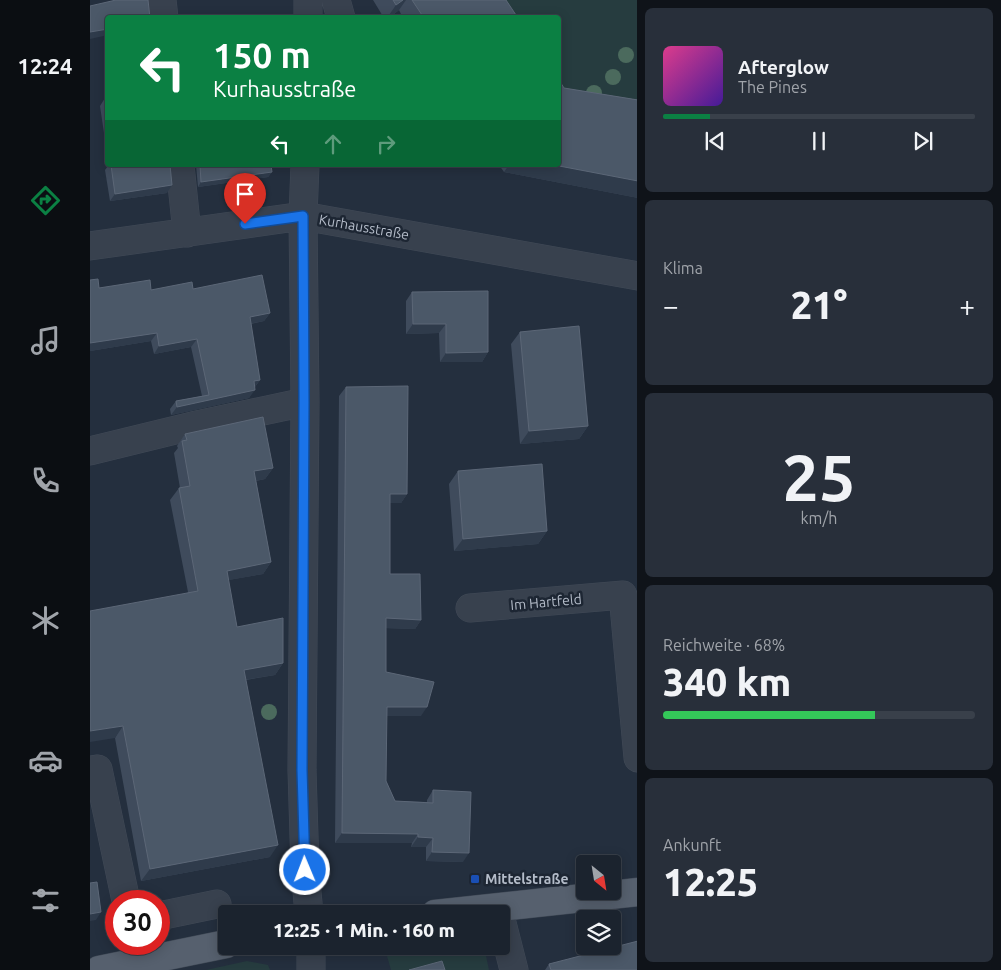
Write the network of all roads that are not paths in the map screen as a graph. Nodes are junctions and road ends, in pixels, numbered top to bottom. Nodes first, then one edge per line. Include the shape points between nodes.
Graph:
1 (162, 0) edge
2 (308, 0) edge
3 (336, 0) edge
4 (164, 15) edge
5 (308, 15) edge
6 (339, 15) edge
7 (180, 167) edge
8 (305, 167) edge
9 (303, 216) junction
10 (187, 233) junction
11 (90, 246) edge
12 (637, 276) edge
13 (304, 402) junction
14 (90, 451) edge
15 (630, 595) edge
16 (470, 608) dead end
17 (637, 758) edge
18 (90, 770) edge
19 (124, 890) edge
20 (637, 892) edge
21 (217, 904) dead end
22 (308, 905) edge
23 (510, 911) edge
24 (170, 914) edge
25 (218, 945) edge
26 (170, 950) edge
27 (510, 954) edge
28 (137, 955) edge
29 (311, 955) edge
30 (99, 970) edge
31 (312, 970) edge
32 (514, 970) edge

1 - 4 street
2 - 5 street
3 - 6 street
7 - 10 street
8 - 9 street
9 - 10 street, Kurhausstraße
9 - 12 street, Kurhausstraße
9 - 13 street
10 - 11 street, Kurhausstraße
13 - 14 street
13 - 22 street via 302,770
15 - 16 street, Im Hartfeld
15 - 17 street, Im Hartfeld
18 - 19 street via 98,769
20 - 23 main road
21 - 24 street
25 - 26 main road
27 - 32 street
28 - 30 main road
29 - 31 street

